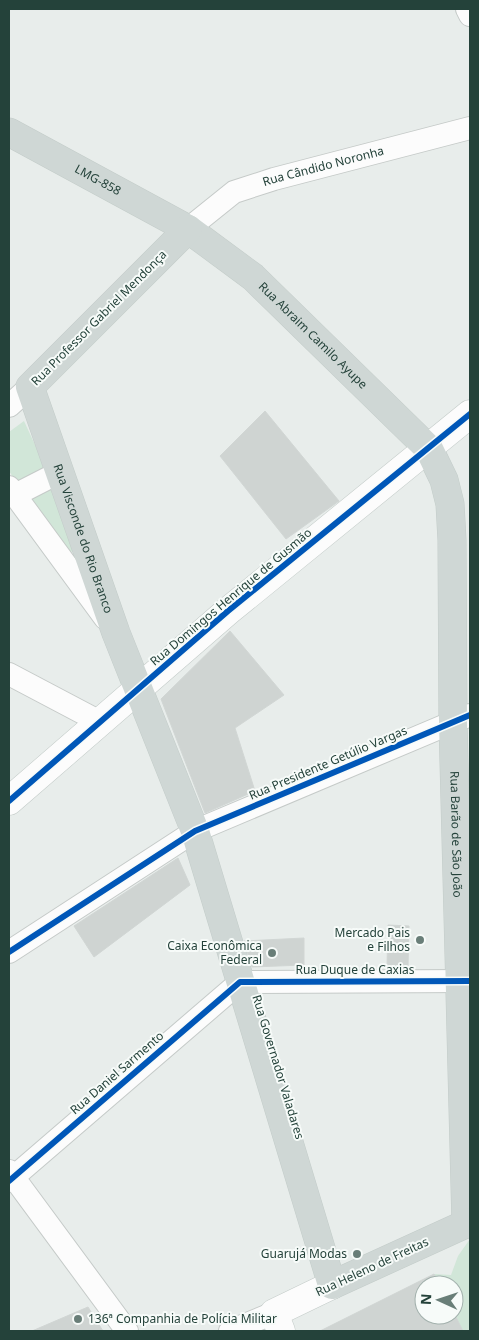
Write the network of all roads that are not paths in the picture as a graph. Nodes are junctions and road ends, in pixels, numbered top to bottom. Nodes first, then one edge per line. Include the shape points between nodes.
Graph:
1 (467, 9) edge
2 (470, 15) edge
3 (470, 128) edge
4 (9, 132) edge
5 (188, 228) junction
6 (30, 387) junction
7 (9, 406) edge
8 (470, 414) edge
9 (429, 449) junction
10 (60, 472) junction
11 (12, 491) edge
12 (116, 633) junction
13 (9, 674) edge
14 (139, 688) junction
15 (462, 719) edge
16 (100, 722) junction
17 (9, 801) edge
18 (195, 830) junction
19 (9, 952) edge
20 (465, 981) edge
21 (240, 982) junction
22 (10, 1176) edge
23 (468, 1223) edge
24 (332, 1285) junction
25 (278, 1322) edge
26 (127, 1331) edge
27 (230, 1331) edge

1 - 2 street
3 - 5 street, Rua Cândido Noronha via 234,192
4 - 5 main road, LMG-858 / LMG-858
5 - 6 main road, Rua Professor Gabriel Mendonça
5 - 9 main road, Rua Abraim Camilo Ayupe / LMG-858 via 253,277
6 - 7 street, Rua Professor Gabriel Mendonça
6 - 10 main road, Rua Visconde do Rio Branco
8 - 9 street, Rua Domingos Henrique de Gusmão
9 - 14 street, Rua Domingos Henrique de Gusmão via 228,611
9 - 15 main road, Rua Barão de São João via 444,480 450,504
10 - 11 street
10 - 12 main road, Rua Visconde do Rio Branco
11 - 12 street
12 - 14 main road, Rua Visconde do Rio Branco
13 - 16 street
14 - 16 street, Rua Domingos Henrique de Gusmão
14 - 18 main road, Rua Governador Valadares
15 - 18 street, Rua Presidente Getúlio Vargas
15 - 20 main road, Rua Barão de São João
16 - 17 street, Rua Domingos Henrique de Gusmão
18 - 19 street, Rua Presidente Getúlio Vargas
18 - 21 main road, Rua Governador Valadares
20 - 21 street, Rua Duque de Caxias
20 - 23 main road, Rua Barão de São João
21 - 22 street, Rua Daniel Sarmento
21 - 24 main road, Rua Governador Valadares
22 - 26 street
23 - 24 main road, Rua Heleno de Freitas
24 - 25 street, Rua Heleno de Freitas
25 - 27 street

